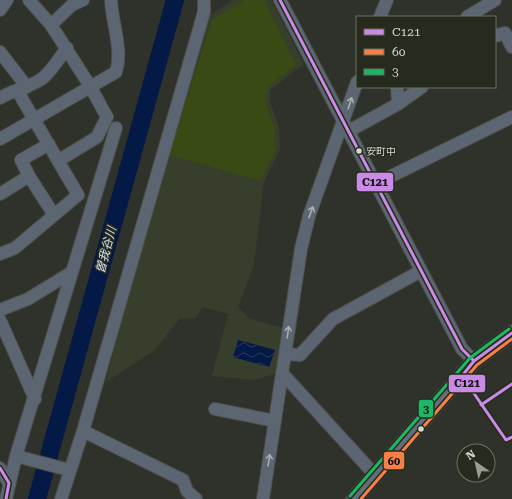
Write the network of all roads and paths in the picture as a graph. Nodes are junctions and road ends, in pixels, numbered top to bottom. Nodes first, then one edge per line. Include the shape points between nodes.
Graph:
1 (7, 0) edge
2 (29, 0) edge
3 (83, 0) edge
4 (111, 0) edge
5 (204, 0) edge
6 (280, 0) edge
7 (387, 0) edge
8 (495, 0) edge
9 (0, 10) edge
10 (380, 16) edge
11 (469, 16) edge
12 (51, 25) junction
13 (496, 36) edge
14 (512, 47) edge
15 (67, 48) junction
16 (0, 52) edge
17 (90, 86) junction
18 (24, 88) junction
19 (356, 88) edge
20 (397, 88) edge
21 (421, 88) edge
22 (0, 98) edge
23 (398, 104) junction
24 (512, 116) edge
25 (34, 119) junction
26 (345, 127) junction
27 (116, 128) dead end
28 (0, 139) edge
29 (48, 144) junction
30 (58, 161) junction
31 (29, 176) junction
32 (375, 184) junction
33 (0, 194) edge
34 (78, 195) junction
35 (90, 209) junction
36 (54, 215) junction
37 (0, 254) edge
38 (421, 271) junction
39 (72, 272) junction
40 (0, 310) edge
41 (0, 320) edge
42 (512, 333) edge
43 (285, 354) junction
44 (474, 361) junction
45 (282, 373) junction
46 (35, 399) junction
47 (215, 409) dead end
48 (275, 421) junction
49 (83, 431) junction
50 (20, 457) junction
51 (0, 468) edge
52 (69, 470) junction
53 (375, 475) junction
54 (9, 484) junction
55 (184, 495) edge
56 (6, 499) edge
57 (61, 499) edge
58 (196, 499) edge
59 (263, 499) edge
60 (354, 499) edge

1 - 9 street
2 - 12 street
3 - 12 street via 72,6
4 - 17 street via 119,60 116,72
5 - 49 street via 204,12
6 - 26 street
7 - 10 street
8 - 11 street
12 - 15 street
13 - 14 street via 505,33
15 - 17 street
15 - 18 street via 42,79
16 - 18 street
17 - 25 street
17 - 30 street via 107,117 97,137
18 - 22 street
18 - 25 street via 21,97
26 -> 19 street
20 - 23 street
21 - 23 street
23 - 26 street
24 - 32 street
25 - 28 street
25 - 29 street
26 - 32 street
43 -> 26 street via 307,223
27 - 35 street
29 - 30 street
29 - 31 street via 21,160
30 - 34 street
31 - 33 street
31 - 36 street
32 - 38 street
34 - 35 street
34 - 36 street
35 - 39 street
36 - 37 street via 14,248
38 - 43 street via 333,319 300,355
38 - 44 street via 462,349
39 - 40 street via 28,299
39 - 46 street
41 - 46 street
42 - 44 main road
43 - 45 street
44 - 53 main road
45 - 48 street
45 - 53 street
46 - 50 street
47 - 48 street
59 -> 48 street
49 - 52 street
49 - 55 street via 183,480
50 - 52 street
50 - 54 street
51 - 54 street
52 - 57 street
53 - 60 main road
54 - 56 street
55 - 58 street

